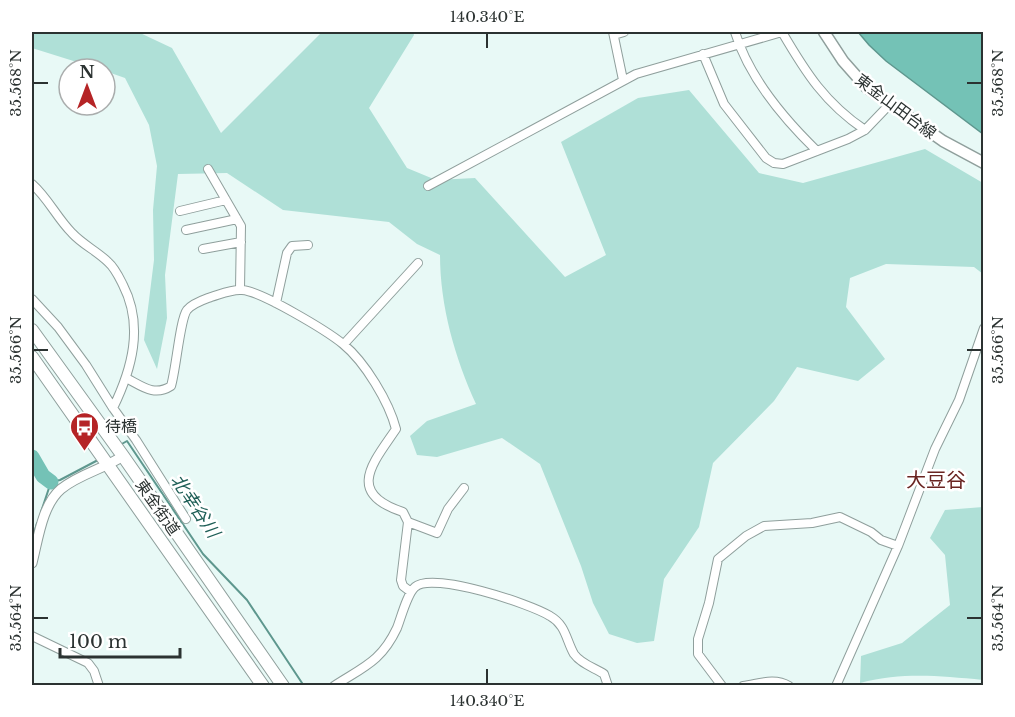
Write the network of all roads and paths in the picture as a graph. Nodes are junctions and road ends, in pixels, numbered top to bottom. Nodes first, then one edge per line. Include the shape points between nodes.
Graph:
1 (624, 32) edge
2 (735, 32) edge
3 (824, 32) edge
4 (613, 33) edge
5 (739, 43) junction
6 (703, 54) junction
7 (623, 80) junction
8 (890, 105) junction
9 (865, 130) junction
10 (817, 151) junction
11 (984, 163) edge
12 (207, 170) dead end
13 (32, 184) edge
14 (428, 186) dead end
15 (226, 200) junction
16 (180, 211) dead end
17 (237, 219) junction
18 (186, 230) dead end
19 (241, 242) junction
20 (308, 245) dead end
21 (203, 249) dead end
22 (418, 264) dead end
23 (240, 289) junction
24 (33, 302) edge
25 (276, 303) junction
26 (984, 328) edge
27 (32, 330) edge
28 (344, 344) junction
29 (32, 357) edge
30 (126, 378) junction
31 (112, 408) junction
32 (123, 456) junction
33 (109, 466) junction
34 (464, 488) dead end
35 (186, 519) dead end
36 (408, 522) junction
37 (898, 546) junction
38 (32, 563) edge
39 (411, 592) junction
40 (32, 636) edge
41 (99, 686) edge
42 (263, 686) edge
43 (283, 686) edge
44 (334, 686) edge
45 (608, 686) edge
46 (723, 686) edge
47 (743, 686) edge
48 (789, 686) edge
49 (836, 686) edge

1 - 4 street
2 - 5 street
3 - 8 main road, 東金山田台線 via 854,75
4 - 7 street
5 - 6 street
5 - 9 street via 782,32 808,75 842,114
5 - 10 street via 769,97
6 - 7 street
6 - 10 street via 724,104 766,158 783,164
7 - 14 street
8 - 9 street
8 - 11 main road, 東金山田台線
9 - 10 street
12 - 15 street
13 - 30 street via 69,230 109,262 127,293 135,327
15 - 16 street
15 - 17 street
17 - 18 street
17 - 19 street
19 - 21 street
19 - 23 street
20 - 25 street via 292,246 287,254
22 - 28 street
23 - 25 street
23 - 30 street via 199,302 187,310 171,386 162,392
24 - 31 street via 58,327
25 - 28 street
26 - 37 street via 959,400 935,449
27 - 32 highway, 東金街道
28 - 36 street via 383,397 396,429 372,465 368,476 370,491 379,501 403,512
29 - 33 highway, 東金街道
30 - 31 street
31 - 35 street
32 - 33 street
32 - 43 highway, 東金街道
33 - 38 street via 67,485 54,496
33 - 42 highway, 東金街道
34 - 36 street via 437,532
36 - 39 street via 401,580
37 - 46 street via 840,517 764,526 746,536 718,559 698,639 698,654
37 - 49 street
39 - 44 street via 396,631 377,660
39 - 45 street via 422,583 457,584 550,616 561,625 575,654 604,674
40 - 41 street via 88,663
47 - 48 street via 772,681

